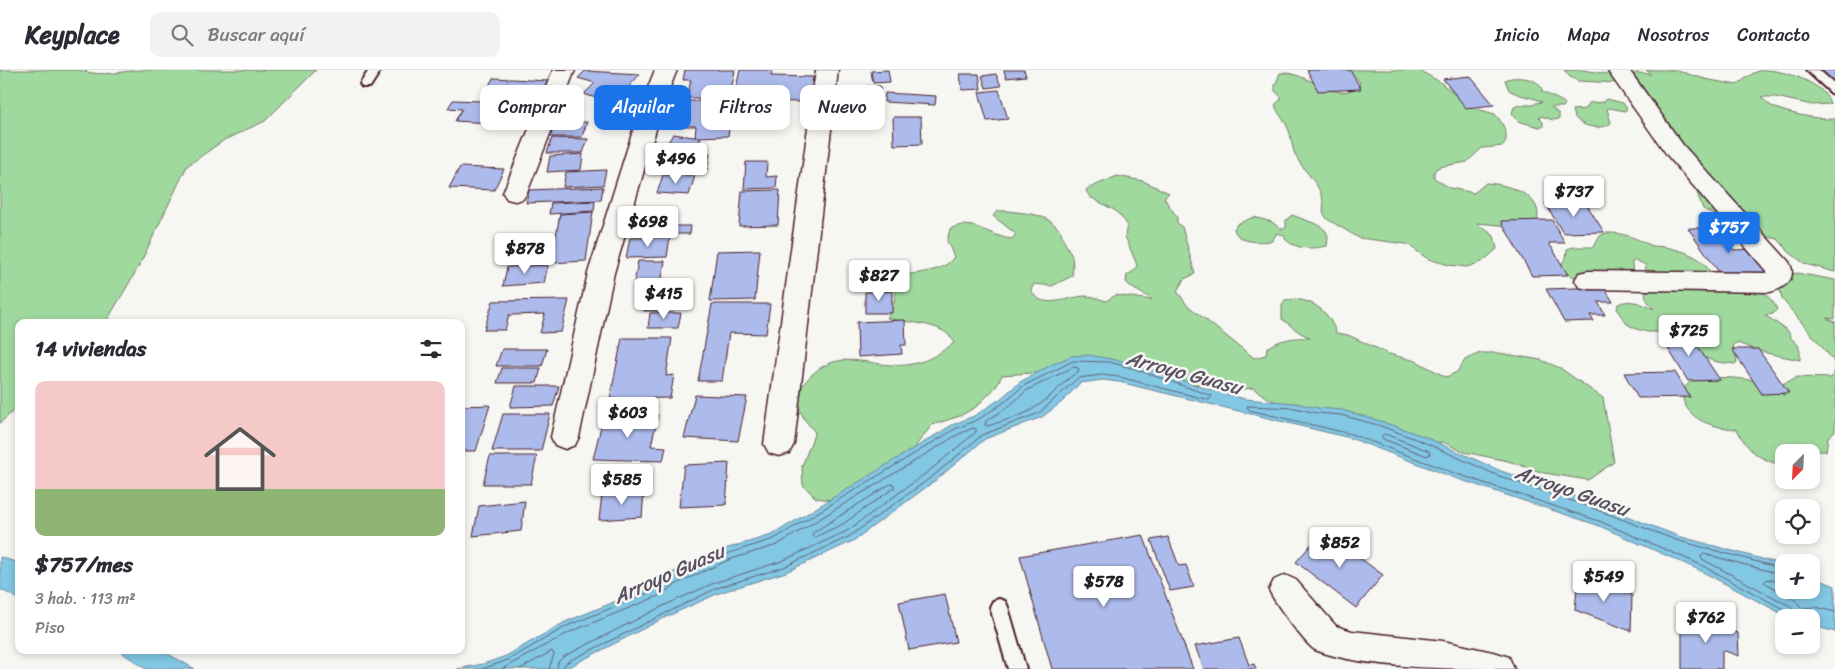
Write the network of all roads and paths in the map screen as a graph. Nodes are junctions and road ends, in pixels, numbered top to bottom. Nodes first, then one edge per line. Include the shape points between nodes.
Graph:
1 (375, 70) edge
2 (564, 70) edge
3 (666, 70) edge
4 (827, 70) edge
5 (1618, 70) edge
6 (1812, 70) edge
7 (366, 84) dead end
8 (1835, 90) edge
9 (514, 193) dead end
10 (1588, 280) dead end
11 (565, 437) dead end
12 (778, 444) dead end
13 (1285, 590) dead end
14 (998, 606) dead end
15 (1016, 669) edge
16 (1496, 669) edge

1 - 7 lane
2 - 9 street
3 - 11 street via 653,102 601,273
4 - 12 street
5 - 10 street via 1675,150 1780,269 1780,276 1770,283
6 - 8 lane
13 - 16 street via 1325,638 1352,646 1443,658
14 - 15 lane

